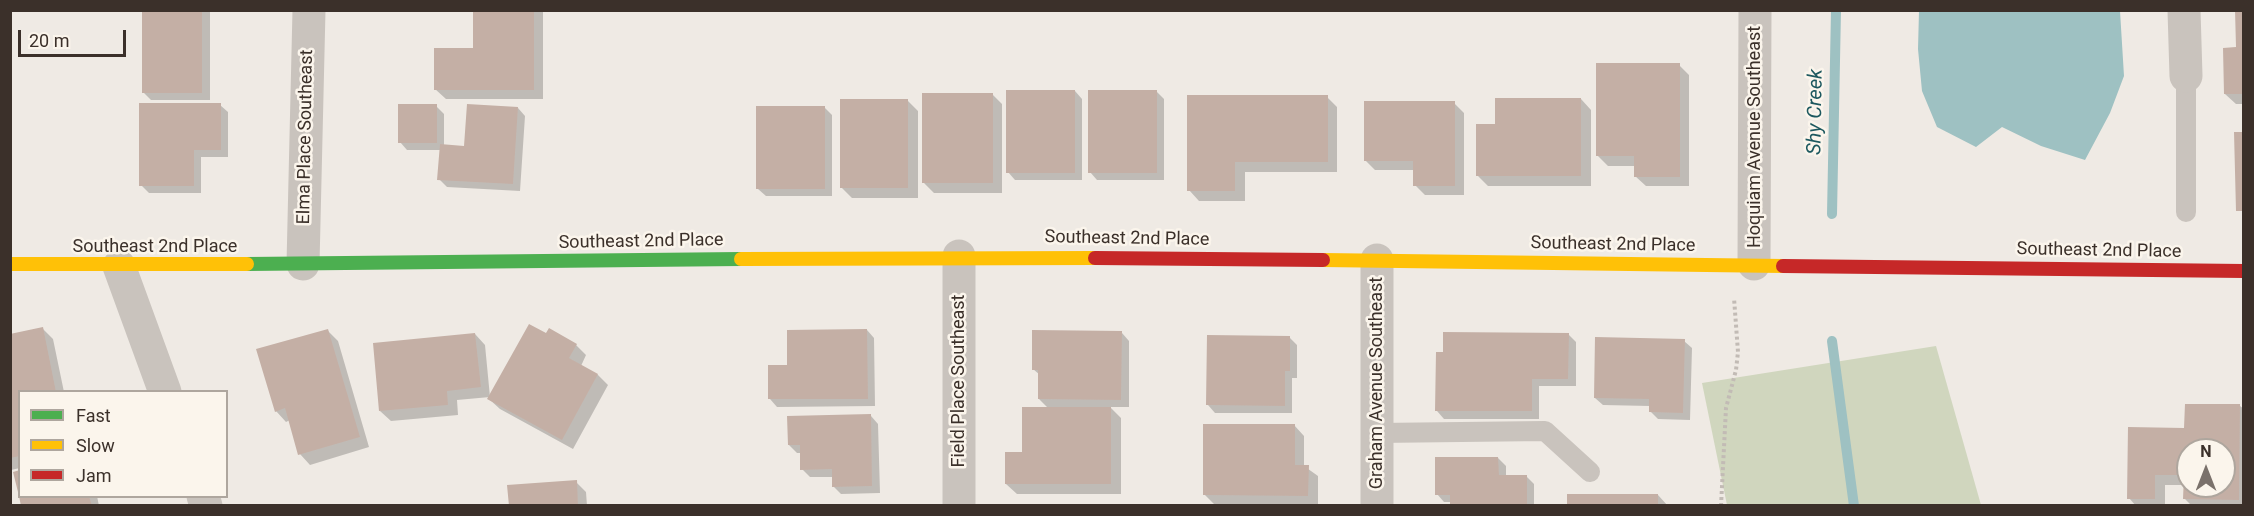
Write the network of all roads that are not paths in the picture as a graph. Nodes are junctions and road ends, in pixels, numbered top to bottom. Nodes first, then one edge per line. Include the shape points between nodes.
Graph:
1 (309, 10) edge
2 (1755, 10) edge
3 (2184, 10) edge
4 (2186, 76) joint
5 (2186, 212) dead end
6 (959, 256) junction
7 (1377, 260) junction
8 (10, 264) edge
9 (303, 264) junction
10 (1744, 264) junction
11 (120, 266) junction
12 (2244, 271) edge
13 (164, 390) edge
14 (1377, 433) junction
15 (1590, 472) dead end
16 (959, 506) edge
17 (1377, 506) edge

1 - 9 street, Elma Place Southeast
2 - 10 street, Hoquiam Avenue Southeast
3 - 4 street
4 - 5 lane
6 - 7 street, Southeast 2nd Place
6 - 9 street, Southeast 2nd Place
6 - 16 street, Field Place Southeast
7 - 10 street, Southeast 2nd Place
7 - 14 street, Graham Avenue Southeast
8 - 11 street, Southeast 2nd Place
9 - 11 street, Southeast 2nd Place
10 - 12 street, Southeast 2nd Place
11 - 13 street
14 - 15 lane via 1545,431
14 - 17 street, Graham Avenue Southeast

